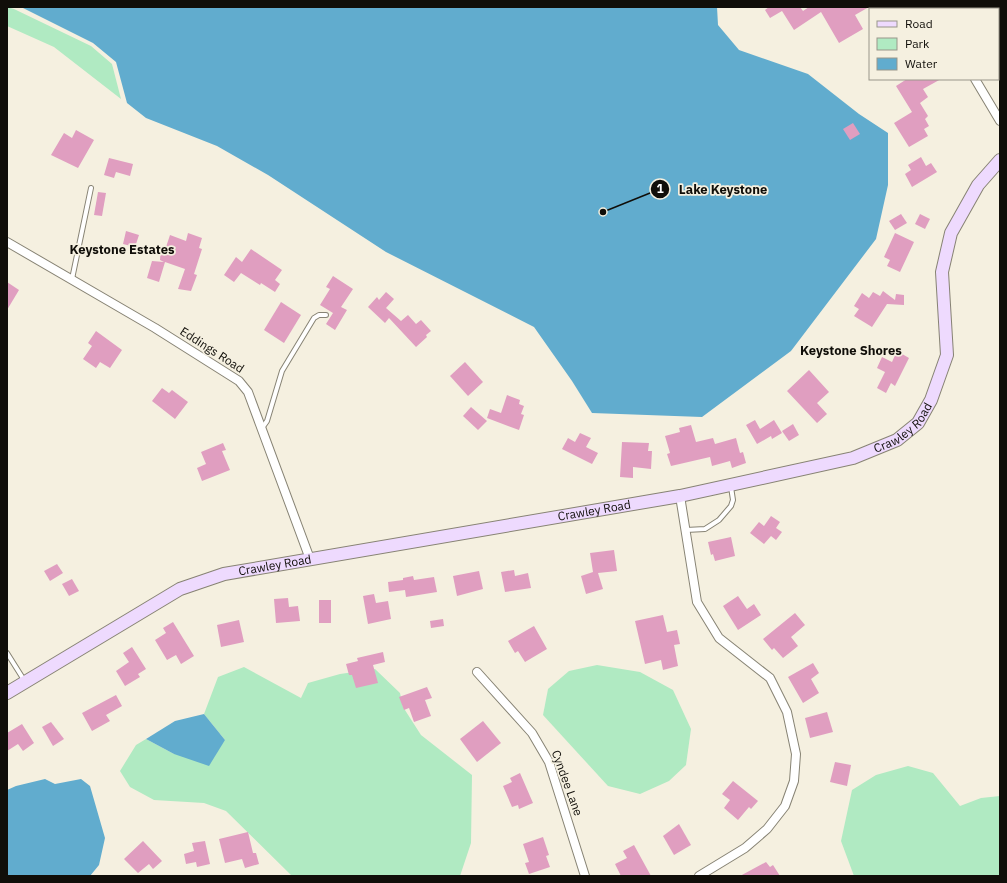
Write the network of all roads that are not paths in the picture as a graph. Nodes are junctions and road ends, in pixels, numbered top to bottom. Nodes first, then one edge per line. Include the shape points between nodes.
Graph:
1 (977, 80) edge
2 (1000, 121) edge
3 (1000, 160) edge
4 (91, 188) dead end
5 (7, 242) edge
6 (72, 280) junction
7 (326, 314) dead end
8 (261, 428) junction
9 (730, 485) junction
10 (680, 496) junction
11 (686, 530) junction
12 (310, 559) junction
13 (7, 653) edge
14 (477, 672) dead end
15 (25, 682) junction
16 (7, 693) edge
17 (585, 876) edge
18 (699, 876) edge

1 - 2 street
3 - 9 street, Crawley Road via 978,185 951,233 942,272 948,355 931,400 918,423 897,440 853,458
4 - 6 lane
5 - 6 street, Eddings Road
6 - 8 street, Eddings Road via 239,381 248,392
7 - 8 lane via 314,318 282,371 267,421
8 - 12 street, Eddings Road
9 - 10 street, Crawley Road
9 - 11 lane via 733,500 719,520 705,529
10 - 11 street
10 - 12 street, Crawley Road
11 - 18 street via 697,602 720,638 770,678 787,712 796,754 794,781 785,806 767,829 745,848
12 - 15 street, Crawley Road via 224,574 180,589
13 - 15 lane
14 - 17 street, Cyndee Lane via 532,733 549,762
15 - 16 street, Crawley Road

